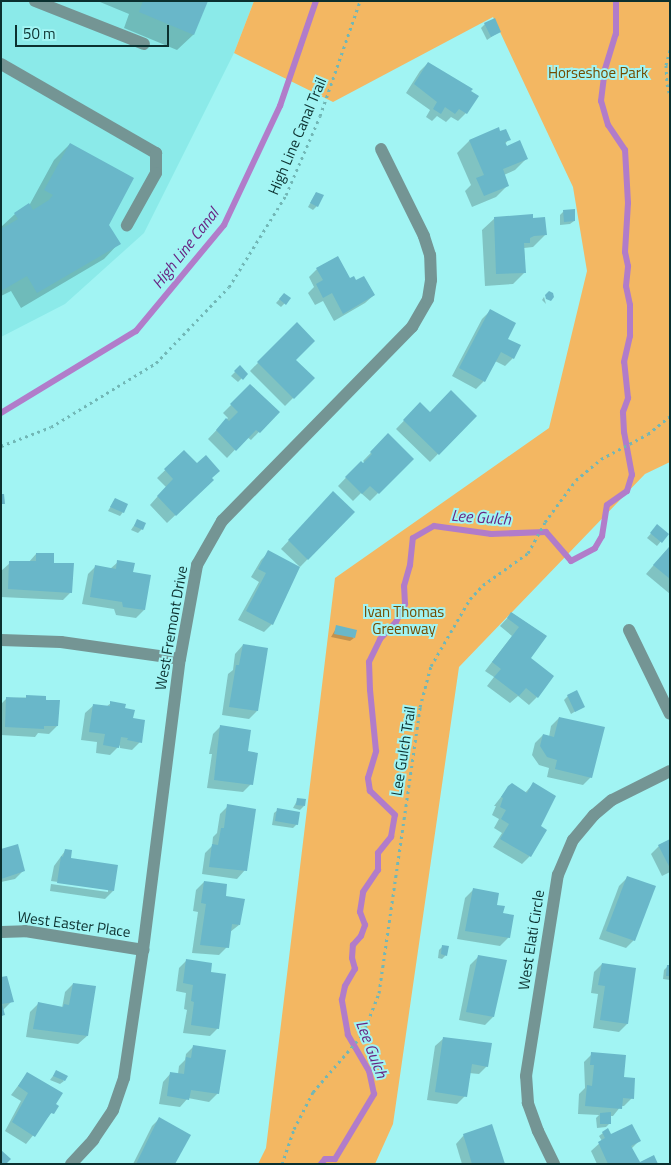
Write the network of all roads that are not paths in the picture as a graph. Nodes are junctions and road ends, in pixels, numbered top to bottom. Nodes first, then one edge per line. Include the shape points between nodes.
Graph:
1 (35, 1) edge
2 (63, 7) edge
3 (144, 44) dead end
4 (3, 68) edge
5 (381, 148) dead end
6 (127, 225) dead end
7 (629, 630) dead end
8 (1, 640) edge
9 (180, 659) junction
10 (670, 714) edge
11 (670, 771) edge
12 (1, 932) edge
13 (143, 950) junction
14 (71, 1164) edge
15 (554, 1164) edge

1 - 2 street
2 - 3 street
4 - 6 street via 156,153 156,173
5 - 9 street, West Fremont Drive via 430,255 428,299 412,327 216,528 197,565
7 - 10 street
8 - 9 street via 61,642
9 - 13 street, West Fremont Drive
11 - 15 street, West Elati Circle via 612,800 594,815 573,840 558,876 526,1076 528,1103
12 - 13 street, West Easter Place via 25,931
13 - 14 street, West Fremont Drive via 124,1078 113,1110 93,1140

